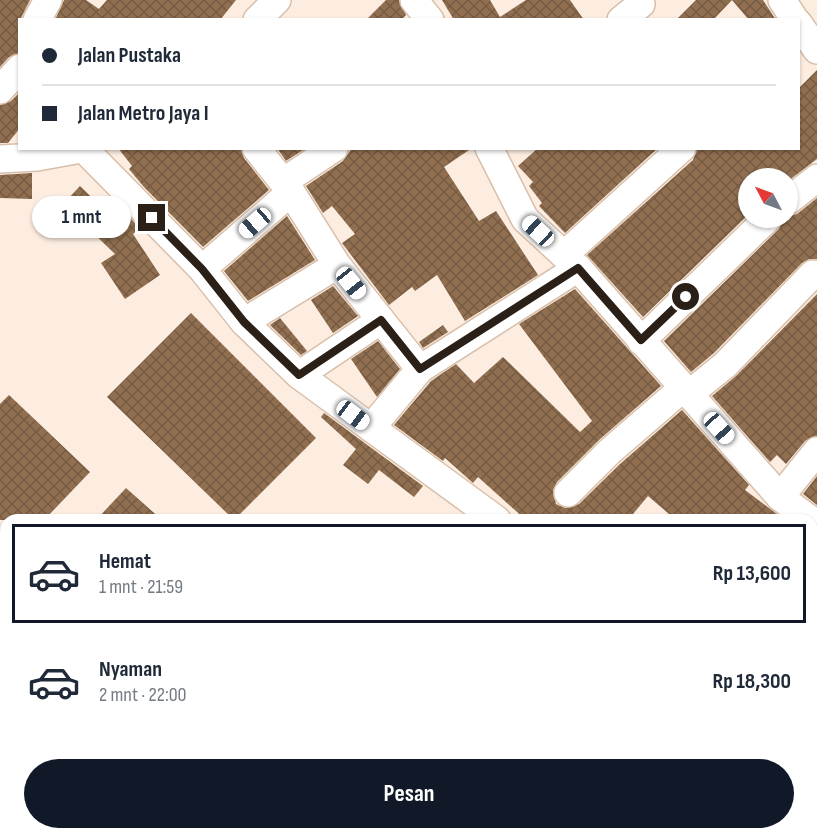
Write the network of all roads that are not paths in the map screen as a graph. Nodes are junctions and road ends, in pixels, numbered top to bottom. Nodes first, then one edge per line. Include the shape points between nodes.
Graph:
1 (48, 0) edge
2 (277, 0) edge
3 (414, 0) edge
4 (782, 0) edge
5 (38, 18) edge
6 (259, 18) edge
7 (428, 18) edge
8 (796, 18) edge
9 (18, 70) edge
10 (0, 90) edge
11 (77, 150) edge
12 (87, 150) edge
13 (258, 150) edge
14 (332, 150) edge
15 (490, 150) edge
16 (680, 150) edge
17 (0, 159) edge
18 (817, 178) edge
19 (287, 187) junction
20 (798, 193) edge
21 (758, 228) edge
22 (571, 261) junction
23 (337, 265) junction
24 (202, 269) junction
25 (813, 274) dead end
26 (381, 320) junction
27 (244, 322) junction
28 (641, 340) junction
29 (420, 369) junction
30 (299, 375) junction
31 (686, 392) junction
32 (371, 428) junction
33 (817, 451) edge
34 (568, 494) dead end
35 (780, 497) junction
36 (489, 514) edge
37 (802, 514) edge

1 - 5 street
2 - 6 street
3 - 7 street
4 - 8 street
9 - 10 street
11 - 17 street
12 - 24 street
13 - 19 street
14 - 19 street
15 - 22 street via 525,219
16 - 22 street
18 - 20 street
19 - 23 street
19 - 24 street
21 - 28 street
22 - 28 street
22 - 29 street
23 - 26 street
23 - 27 street
24 - 27 street
25 - 31 street via 725,365
26 - 29 street
26 - 30 street
27 - 30 street
28 - 31 street
29 - 32 street
30 - 32 street
31 - 34 street via 609,452
31 - 35 street
32 - 36 street
33 - 35 street
35 - 37 street

